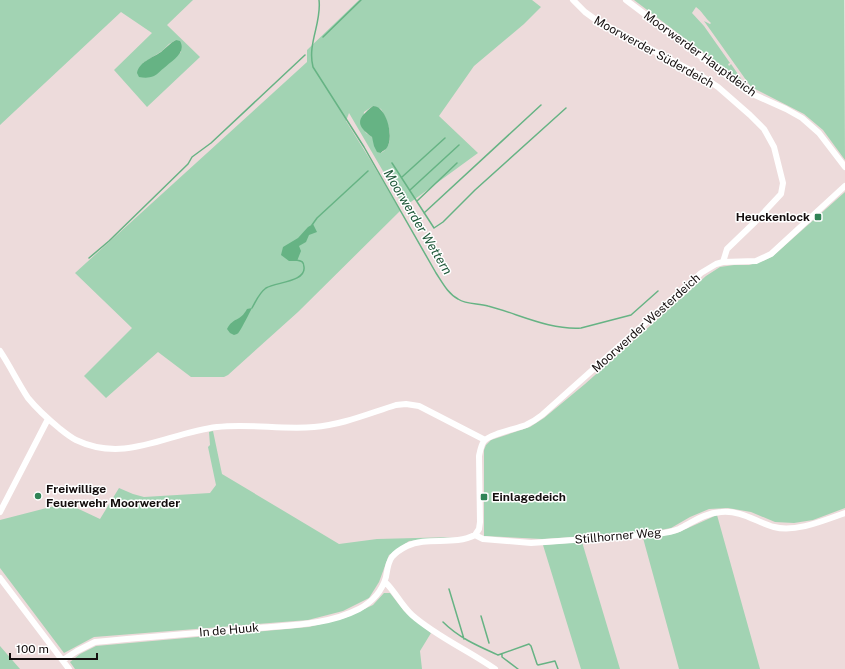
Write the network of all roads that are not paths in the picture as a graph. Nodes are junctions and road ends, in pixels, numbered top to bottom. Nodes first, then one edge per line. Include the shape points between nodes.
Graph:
1 (572, 0) edge
2 (626, 0) edge
3 (845, 167) edge
4 (845, 186) edge
5 (723, 262) junction
6 (0, 351) edge
7 (48, 419) junction
8 (485, 440) junction
9 (0, 512) edge
10 (845, 513) edge
11 (475, 535) junction
12 (0, 578) edge
13 (384, 582) junction
14 (63, 660) junction
15 (69, 669) edge
16 (495, 669) edge

1 - 5 street, Moorwerder Süderdeich via 596,20 718,87 764,129 774,147 783,183 781,194 727,249
2 - 3 street, Moorwerder Hauptdeich via 740,86 802,118 820,133
4 - 5 street via 770,254 756,261
5 - 8 street, Moorwerder Westerdeich via 701,273 542,415 528,424
6 - 7 street via 29,399
7 - 8 street via 74,439 87,445 122,450 217,427 316,427 406,404 419,406
7 - 9 street
8 - 11 street via 479,456 480,522
10 - 11 street, Stillhorner Weg via 808,525 781,528 748,516 728,512 712,513 675,530 658,534 531,543 484,539
11 - 13 street, Stillhorner Weg via 468,539 409,545 392,557
12 - 14 street
13 - 14 street, In de Huuk via 379,592 367,604 326,620 95,642
13 - 16 street via 413,616
14 - 15 street

